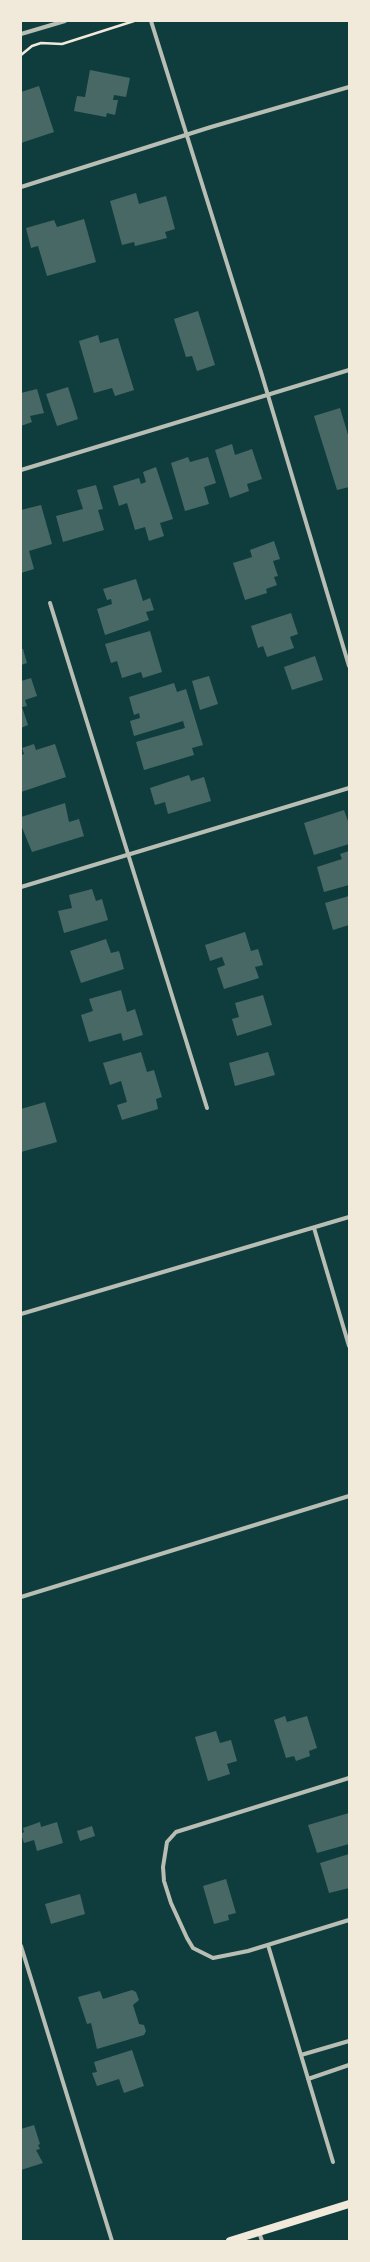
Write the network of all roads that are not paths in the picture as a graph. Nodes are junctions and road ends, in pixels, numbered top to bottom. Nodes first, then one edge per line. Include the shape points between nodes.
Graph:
1 (65, 21) edge
2 (151, 21) edge
3 (21, 34) edge
4 (349, 87) edge
5 (188, 135) junction
6 (21, 187) edge
7 (349, 370) edge
8 (268, 395) junction
9 (21, 470) edge
10 (50, 603) dead end
11 (349, 666) edge
12 (349, 788) edge
13 (128, 854) junction
14 (21, 887) edge
15 (206, 1108) dead end
16 (349, 1217) edge
17 (314, 1228) junction
18 (21, 1314) edge
19 (349, 1346) edge
20 (349, 1496) edge
21 (21, 1597) edge
22 (349, 1778) edge
23 (349, 1920) edge
24 (268, 1945) junction
25 (21, 1946) edge
26 (349, 2041) edge
27 (301, 2055) junction
28 (349, 2065) edge
29 (308, 2079) junction
30 (333, 2162) dead end
31 (349, 2204) edge
32 (259, 2232) junction
33 (112, 2241) edge
34 (230, 2241) edge
35 (262, 2241) edge

1 - 3 street
2 - 5 street
4 - 5 street
5 - 6 street
5 - 8 street
7 - 8 street
8 - 9 street
8 - 11 street
10 - 13 street
12 - 13 street
13 - 14 street
13 - 15 street
16 - 17 street
17 - 18 street
17 - 19 street
20 - 21 street
22 - 24 street via 176,1832 167,1842 163,1855 165,1886 193,1948 213,1958
23 - 24 street
24 - 27 street
25 - 33 street
26 - 27 street
27 - 29 street
28 - 29 street
29 - 30 street
31 - 32 main road
32 - 34 main road
32 - 35 street

